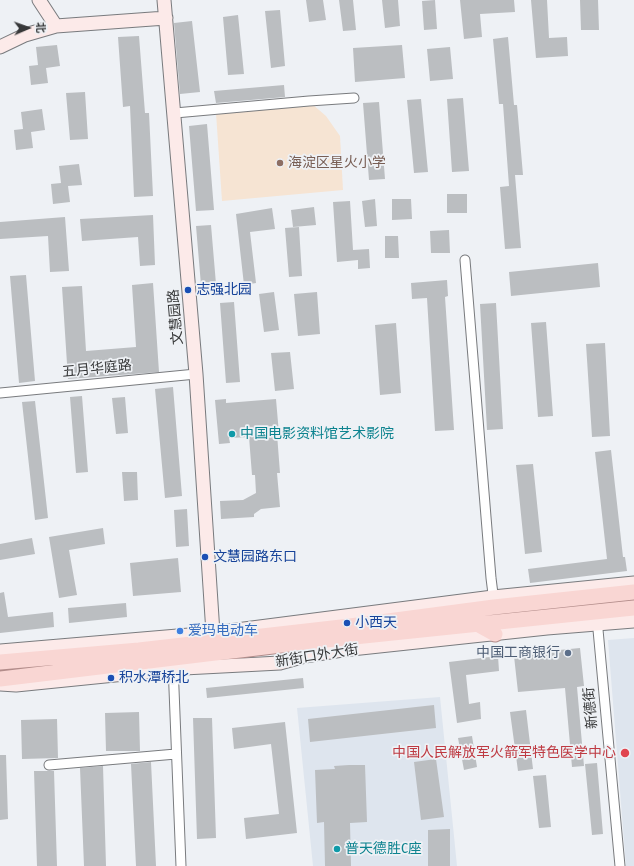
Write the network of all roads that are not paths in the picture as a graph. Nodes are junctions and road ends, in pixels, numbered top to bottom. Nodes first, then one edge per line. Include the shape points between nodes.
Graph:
1 (39, 0) edge
2 (164, 0) edge
3 (166, 18) junction
4 (56, 26) junction
5 (0, 47) edge
6 (354, 98) dead end
7 (175, 113) junction
8 (465, 260) dead end
9 (196, 374) junction
10 (0, 393) edge
11 (634, 583) edge
12 (634, 592) edge
13 (595, 595) junction
14 (494, 602) junction
15 (634, 608) edge
16 (597, 617) junction
17 (634, 621) edge
18 (477, 624) junction
19 (213, 633) junction
20 (495, 634) junction
21 (106, 642) junction
22 (139, 650) junction
23 (0, 651) edge
24 (0, 662) edge
25 (173, 664) junction
26 (0, 679) edge
27 (0, 684) edge
28 (176, 754) junction
29 (49, 765) dead end
30 (180, 866) edge
31 (620, 866) edge

1 - 4 street
2 - 3 street, 文慧园路
3 - 4 street
3 - 7 street, 文慧园路
4 - 5 street via 25,35
6 - 7 street
7 - 9 street, 文慧园路
8 - 14 street
9 - 10 street, 五月华庭路
9 - 19 street, 文慧园路
11 - 14 street, 新街口外大街
12 - 13 main road, 新街口外大街
13 - 14 main road, 新街口外大街
13 - 16 street, 新德街
14 - 19 street, 新街口外大街
14 - 22 main road, 新街口外大街 via 350,626
15 - 16 main road, 新街口外大街
16 - 17 street, 新街口外大街
16 - 18 main road, 新街口外大街
16 - 20 street, 新街口外大街
16 - 31 street, 新德街
18 - 20 main road
18 - 25 main road, 新街口外大街 via 306,642
19 - 21 street, 新街口外大街
20 - 25 street, 新街口外大街 via 342,650 280,663
21 - 22 main road
21 - 23 street, 新街口外大街
22 - 24 main road, 新街口外大街
25 - 26 main road, 新街口外大街 via 109,665
25 - 27 street, 新街口外大街 via 24,685
25 - 28 street
28 - 29 street
28 - 30 street

